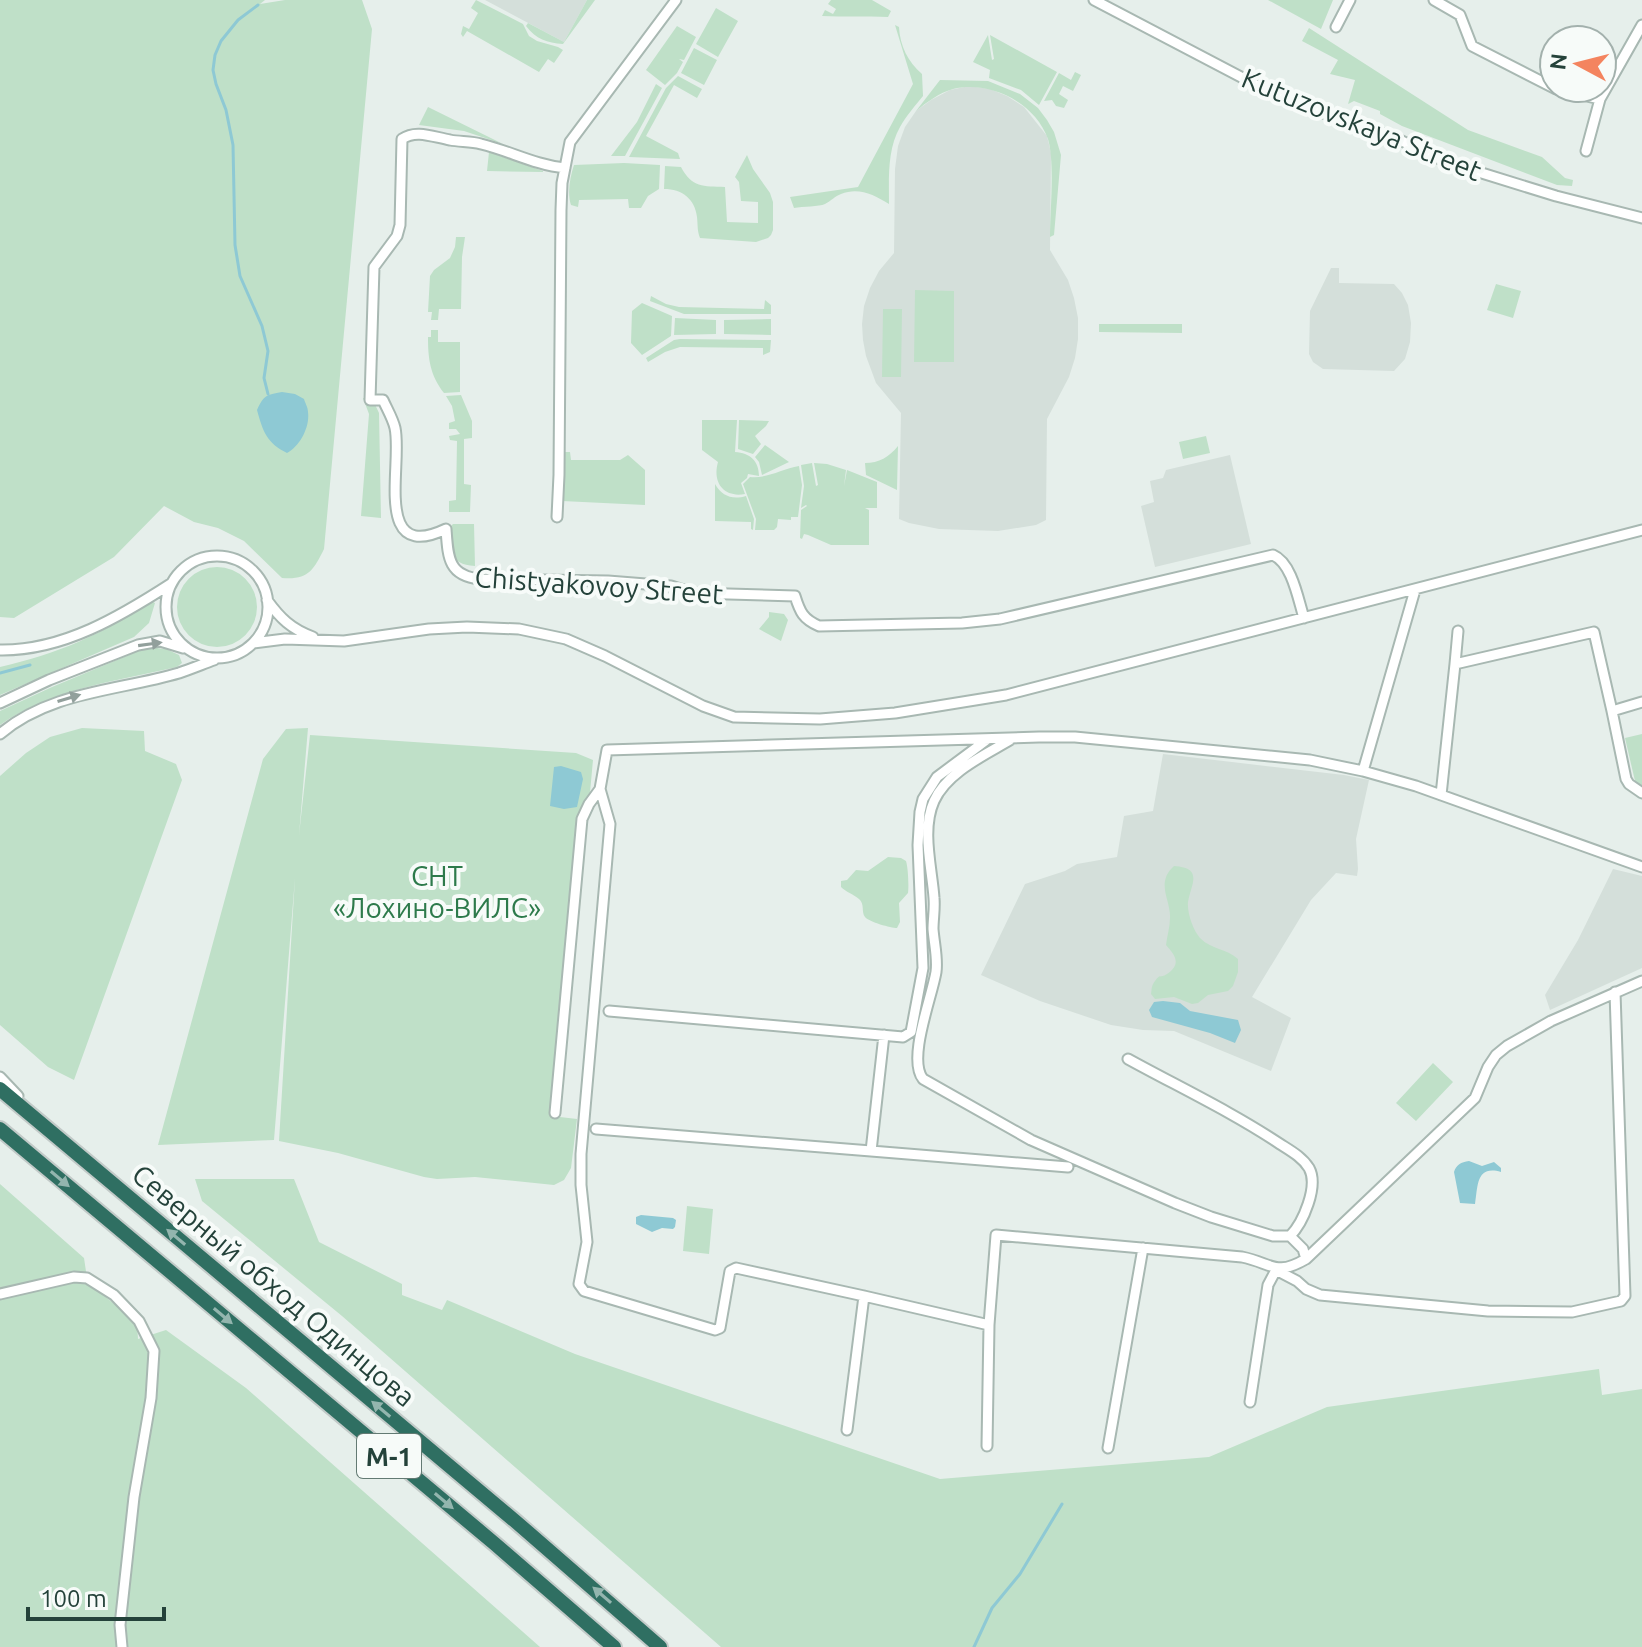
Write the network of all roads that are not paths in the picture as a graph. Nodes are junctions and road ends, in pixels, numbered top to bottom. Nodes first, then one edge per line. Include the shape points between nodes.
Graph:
1 (676, 0) edge
2 (1094, 0) edge
3 (1350, 0) edge
4 (1434, 0) edge
5 (1642, 25) edge
6 (1336, 27) dead end
7 (1618, 67) edge
8 (1538, 80) edge
9 (1599, 104) edge
10 (1586, 151) dead end
11 (565, 168) junction
12 (1642, 218) edge
13 (557, 517) dead end
14 (1642, 530) edge
15 (172, 583) junction
16 (1415, 590) junction
17 (267, 600) junction
18 (1304, 618) junction
19 (1458, 631) dead end
20 (320, 640) junction
21 (253, 643) junction
22 (189, 649) junction
23 (0, 650) edge
24 (220, 658) junction
25 (1455, 664) junction
26 (1642, 702) edge
27 (0, 703) edge
28 (1612, 711) junction
29 (0, 734) edge
30 (1013, 738) junction
31 (988, 739) junction
32 (1363, 771) junction
33 (600, 789) junction
34 (1642, 793) edge
35 (1441, 795) junction
36 (1642, 867) edge
37 (1642, 981) edge
38 (1615, 992) junction
39 (609, 1011) dead end
40 (884, 1035) junction
41 (1128, 1059) dead end
42 (0, 1077) edge
43 (0, 1089) edge
44 (555, 1113) dead end
45 (44, 1126) junction
46 (0, 1129) edge
47 (596, 1129) dead end
48 (871, 1151) junction
49 (1068, 1167) dead end
50 (1290, 1236) junction
51 (1143, 1248) junction
52 (1306, 1259) junction
53 (1276, 1270) junction
54 (0, 1294) edge
55 (864, 1296) junction
56 (989, 1325) junction
57 (1250, 1402) dead end
58 (847, 1430) dead end
59 (987, 1446) dead end
60 (1108, 1448) dead end
61 (122, 1647) edge
62 (614, 1647) edge
63 (660, 1647) edge

1 - 11 street via 574,133
2 - 12 street, Kutuzovskaya Street via 1281,98 1467,169
3 - 6 street
4 - 8 street via 1460,15 1472,46
5 - 7 street
9 - 10 street
11 - 13 street
11 - 18 street, Chistyakovoy Street via 481,143 418,133 402,139 400,225 374,267 370,400 383,400 396,429 398,522 406,533 419,537 446,529 451,563 464,576 795,596 799,610 819,626 962,623 1000,619 1273,555 1287,567
14 - 16 street
15 - 17 street via 197,561 221,557 251,570
15 - 22 street via 167,615 172,631
15 - 23 street via 84,632 32,648
16 - 18 street
16 - 32 street
17 - 20 street via 286,623
17 - 21 street via 266,618
18 - 20 street via 1006,695 820,719 734,717 566,639 519,629 429,629
19 - 25 street
20 - 21 street
21 - 24 street
22 - 24 street
27 -> 22 street via 138,645 160,641
29 -> 24 street via 55,702
25 - 28 street via 1594,632
25 - 35 street
26 - 28 street
28 - 34 street via 1626,779
30 - 31 street
30 - 32 street via 1075,737 1310,760
30 - 50 street via 951,779 933,803 929,831 936,973 923,1023 920,1075 1031,1140 1211,1217
31 - 33 street via 607,750
31 - 40 street via 937,777 923,799 918,845 923,968 911,1032 903,1037
32 - 35 street
33 - 44 street via 582,819
33 - 55 street via 610,824 581,1154 587,1242 579,1284 584,1291 715,1330 720,1328 730,1271 736,1268
35 - 36 street
37 - 38 street
38 - 52 street via 1551,1021 1496,1055 1475,1098
38 - 53 street via 1625,1296 1621,1301 1572,1312 1488,1311 1320,1295
39 - 40 street
40 - 48 street
41 - 50 street via 1303,1160 1311,1172 1311,1197
42 - 45 street
43 - 45 highway, Северный обход Одинцова / М-1
63 -> 45 highway, Северный обход Одинцова / М-1
46 -> 62 highway, Северный обход Одинцова / М-1
47 - 48 street
48 - 49 street
50 - 52 street
51 - 53 street via 1242,1257
51 - 56 street via 996,1235
51 - 60 street
52 - 53 street
53 - 57 street via 1268,1285
54 - 61 street via 87,1278 114,1295 139,1321 154,1351 120,1625
55 - 56 street
55 - 58 street
56 - 59 street

